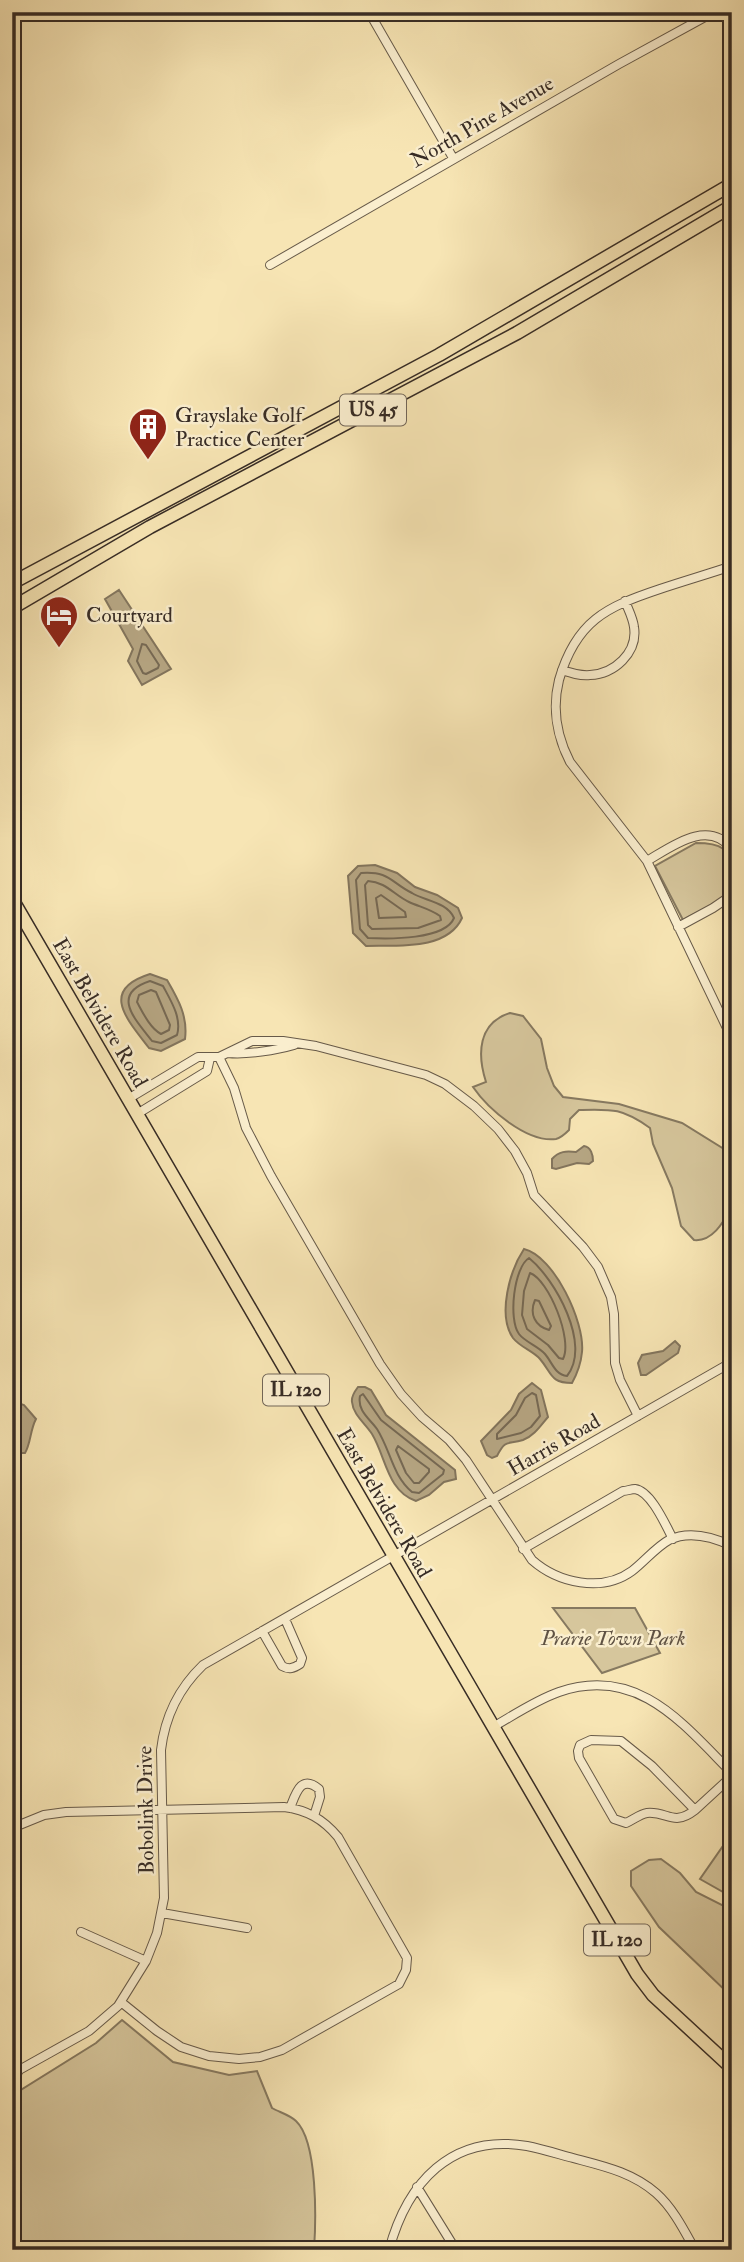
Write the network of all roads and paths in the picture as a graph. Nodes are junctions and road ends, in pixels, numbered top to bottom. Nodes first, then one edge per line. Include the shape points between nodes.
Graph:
1 (369, 12) edge
2 (714, 12) edge
3 (453, 158) junction
4 (732, 184) edge
5 (732, 206) edge
6 (270, 265) dead end
7 (732, 566) edge
8 (12, 583) edge
9 (625, 601) junction
10 (12, 608) edge
11 (562, 670) junction
12 (732, 849) edge
13 (647, 861) junction
14 (732, 895) edge
15 (12, 899) edge
16 (678, 927) junction
17 (732, 1034) edge
18 (215, 1058) junction
19 (128, 1099) junction
20 (137, 1114) junction
21 (732, 1362) edge
22 (638, 1416) junction
23 (494, 1500) junction
24 (673, 1539) junction
25 (732, 1546) edge
26 (523, 1549) junction
27 (393, 1557) junction
28 (285, 1619) junction
29 (262, 1631) junction
30 (493, 1727) junction
31 (732, 1775) edge
32 (290, 1808) junction
33 (163, 1810) junction
34 (695, 1810) junction
35 (314, 1816) junction
36 (12, 1828) edge
37 (162, 1913) junction
38 (247, 1928) dead end
39 (81, 1932) dead end
40 (146, 1961) junction
41 (121, 2002) junction
42 (12, 2061) edge
43 (732, 2067) edge
44 (15, 2073) edge
45 (417, 2187) junction
46 (389, 2250) edge
47 (456, 2250) edge
48 (695, 2250) edge

1 - 3 street
2 - 3 street, North Pine Avenue
3 - 6 street, North Pine Avenue
4 - 8 main road, US 45 via 439,355
5 - 10 main road, US 45 via 517,333 150,527
7 - 9 street
9 - 11 street via 603,612 583,631
9 - 11 street via 635,628 624,660 587,676
11 - 13 street via 556,690 562,747
12 - 13 street via 718,838 694,836
13 - 16 street
14 - 16 street
15 - 19 main road, East Belvidere Road / IL 120
16 - 17 street
18 - 19 street via 198,1057
18 - 20 street via 206,1071
18 - 22 street via 295,1044 316,1046 434,1079 464,1097 498,1129 515,1151 534,1195 598,1267 611,1297 615,1363
18 - 23 street via 234,1088 246,1128 271,1177 380,1364 401,1394 467,1460
19 - 20 main road, East Belvidere Road / IL 120
20 - 27 main road, East Belvidere Road / IL 120
21 - 22 street, Harris Road
22 - 23 street, Harris Road
23 - 26 street
23 - 27 street, Harris Road
24 - 25 street via 706,1536
24 - 26 street via 631,1572 600,1583 559,1578 544,1571
24 - 26 street via 651,1501 635,1489
27 - 28 street, Bobolink Drive
27 - 30 main road, East Belvidere Road / IL 120
28 - 29 street, Bobolink Drive
28 - 29 street via 302,1658 293,1668 282,1666
29 - 33 street, Bobolink Drive via 203,1665 171,1708 161,1750
30 - 31 street via 535,1702 570,1689 606,1685 647,1696 674,1714
30 - 43 main road, East Belvidere Road / IL 120 via 637,1975
31 - 34 street
32 - 33 street
32 - 35 street
32 - 35 street via 297,1789 312,1783 319,1788 320,1797
33 - 36 street via 66,1812
33 - 37 street, Bobolink Drive
34 - 34 street via 678,1819 645,1813 626,1823 614,1819 579,1758 580,1745 591,1740 621,1741
35 - 41 street via 338,1837 405,1952 406,1970 399,1983 282,2050 239,2059 181,2047
37 - 38 street
37 - 40 street, Bobolink Drive
39 - 40 street
40 - 41 street, Bobolink Drive
41 - 44 street, Bobolink Drive via 89,2031
42 - 44 street
45 - 46 street via 404,2207
45 - 47 street
45 - 48 street via 442,2163 469,2150 526,2146 628,2173 657,2194

